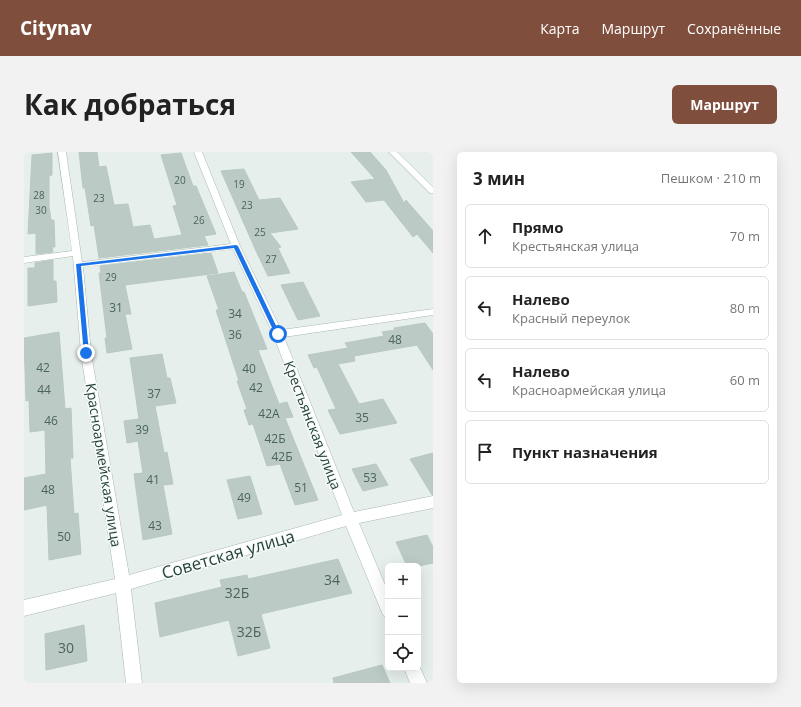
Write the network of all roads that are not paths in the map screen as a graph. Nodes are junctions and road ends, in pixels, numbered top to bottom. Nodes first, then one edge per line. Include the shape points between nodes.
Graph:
1 (62, 152) edge
2 (198, 152) edge
3 (393, 152) edge
4 (433, 191) edge
5 (236, 246) junction
6 (77, 259) junction
7 (24, 260) edge
8 (433, 312) edge
9 (278, 334) junction
10 (433, 502) edge
11 (350, 519) junction
12 (123, 584) junction
13 (385, 603) edge
14 (24, 608) edge
15 (413, 671) edge
16 (134, 683) edge
17 (419, 683) edge

1 - 6 street, Красноармейская улица
2 - 5 street, Крестьянская улица
3 - 4 street
5 - 6 street
5 - 9 street, Крестьянская улица
6 - 7 street
6 - 12 street, Красноармейская улица via 86,353
8 - 9 street
9 - 11 street, Крестьянская улица
10 - 11 street, Советская улица
11 - 12 street, Советская улица
11 - 13 street, Крестьянская улица
12 - 14 street, Советская улица
12 - 16 street, Красноармейская улица
15 - 17 street

